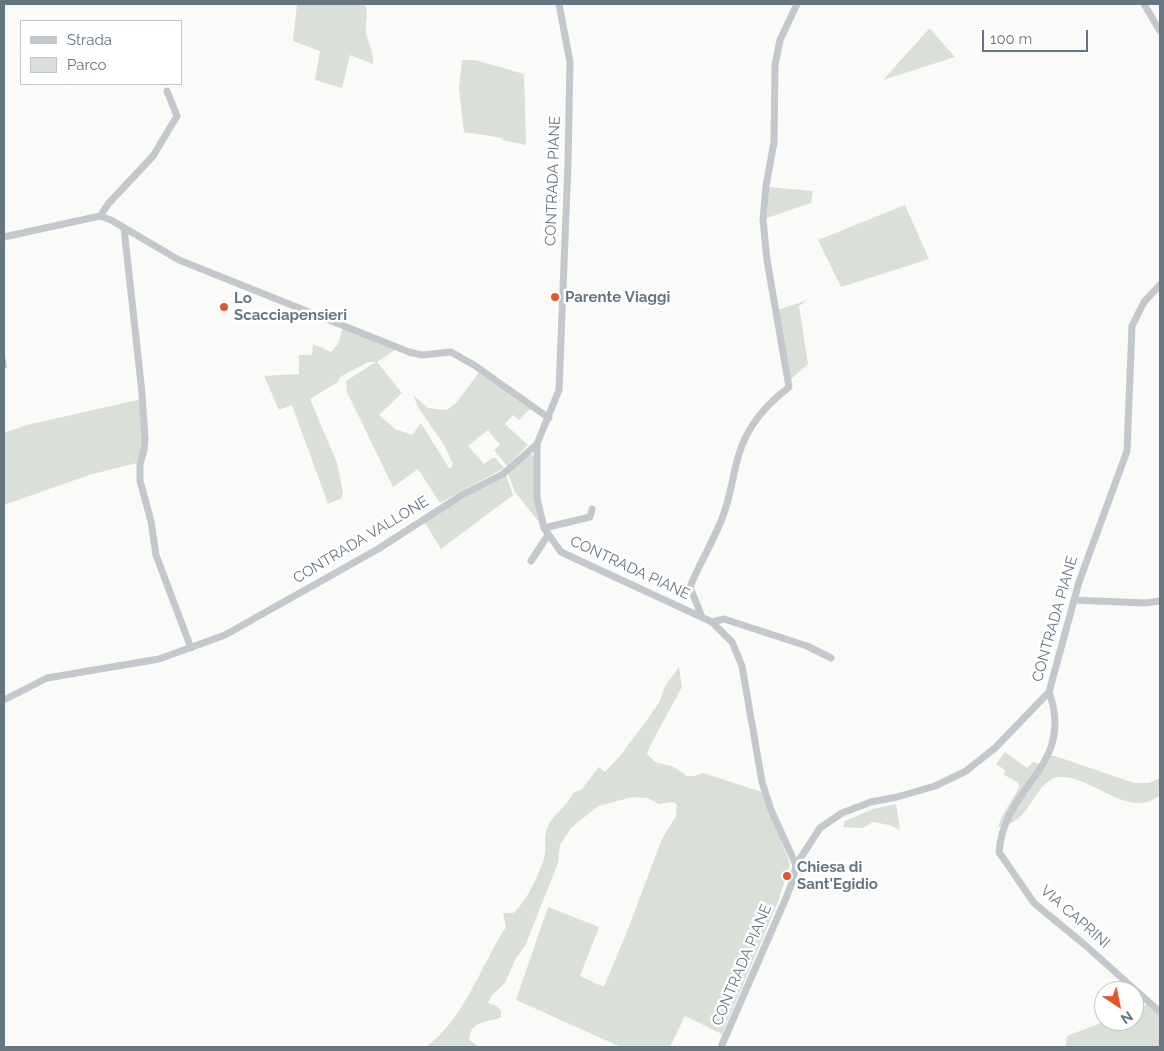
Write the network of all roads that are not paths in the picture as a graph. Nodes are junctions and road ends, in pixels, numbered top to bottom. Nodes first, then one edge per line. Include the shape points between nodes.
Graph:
1 (559, 4) edge
2 (797, 4) edge
3 (1144, 4) edge
4 (1160, 31) edge
5 (167, 91) dead end
6 (100, 216) junction
7 (124, 228) junction
8 (4, 237) edge
9 (1160, 284) edge
10 (549, 418) junction
11 (537, 444) junction
12 (592, 509) dead end
13 (546, 531) junction
14 (532, 561) dead end
15 (1074, 600) junction
16 (1160, 601) edge
17 (702, 617) junction
18 (712, 622) junction
19 (192, 648) junction
20 (831, 658) dead end
21 (1049, 692) junction
22 (4, 700) edge
23 (796, 865) junction
24 (1160, 1012) edge
25 (722, 1047) edge

1 - 10 street, CONTRADA PIANE via 570,62 568,164 559,390
2 - 17 street via 780,40 775,65 774,142 763,220 789,387 755,419 739,452 724,512 690,587
3 - 4 street
5 - 6 street via 177,116 153,156
6 - 7 street
6 - 8 street
7 - 10 street via 179,260 409,352 422,355 451,352
7 - 19 street via 144,430 140,480 156,555
9 - 15 street, CONTRADA PIANE via 1144,302 1132,326 1127,451
10 - 11 street, CONTRADA PIANE
11 - 13 street, CONTRADA PIANE via 537,498
11 - 19 street, CONTRADA VALLONE via 503,474 462,494 378,549 254,620
12 - 13 street via 590,517
13 - 14 street
13 - 17 street, CONTRADA PIANE via 561,552
15 - 16 street
15 - 21 street, CONTRADA PIANE
17 - 18 street, CONTRADA PIANE
18 - 20 street via 724,619 807,646
18 - 23 street, CONTRADA PIANE via 732,642 742,666 762,782
19 - 22 street, CONTRADA VALLONE via 159,660 47,678
21 - 23 street, CONTRADA PIANE via 994,748 966,771 935,786 842,813 820,828
21 - 24 street, VIA CAPRINI via 1056,736 1051,750 1005,825 999,852 1034,903
23 - 25 street, CONTRADA PIANE via 786,898

